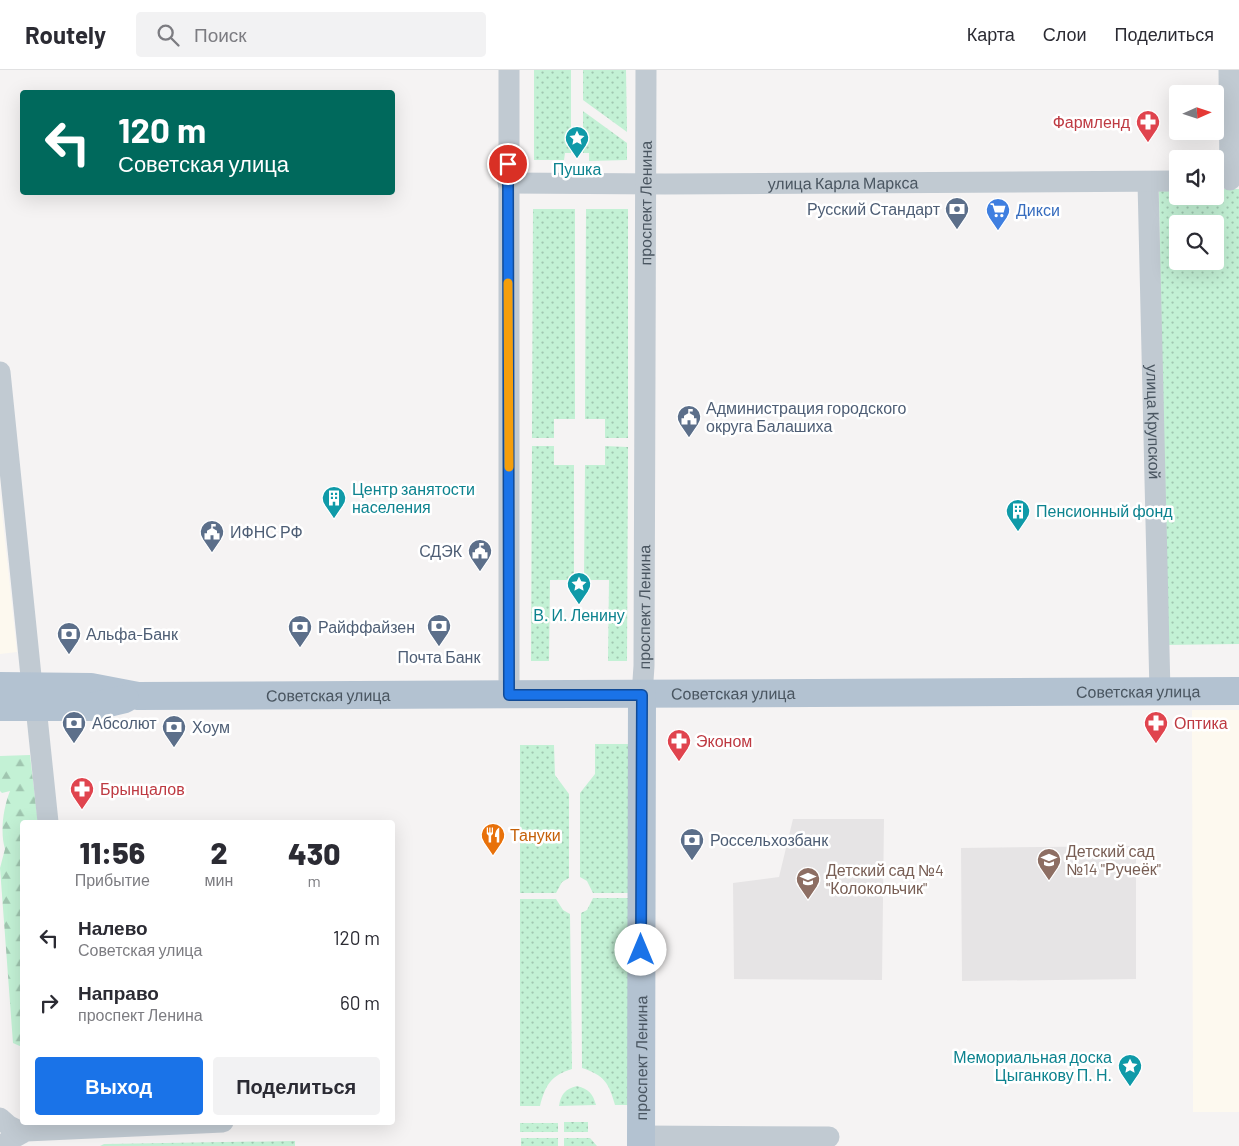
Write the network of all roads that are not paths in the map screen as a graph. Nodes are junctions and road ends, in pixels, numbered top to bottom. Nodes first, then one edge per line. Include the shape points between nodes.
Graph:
1 (509, 70) edge
2 (646, 70) edge
3 (1229, 70) edge
4 (1228, 180) edge
5 (1169, 181) edge
6 (508, 182) junction
7 (1148, 182) junction
8 (646, 184) junction
9 (0, 372) edge
10 (0, 686) edge
11 (1239, 691) edge
12 (1160, 692) junction
13 (509, 695) junction
14 (642, 695) junction
15 (34, 697) junction
16 (0, 707) edge
17 (48, 820) edge
18 (0, 1118) edge
19 (181, 1125) edge
20 (21, 1132) junction
21 (82, 1132) edge
22 (829, 1137) dead end
23 (641, 1141) edge
24 (5, 1146) edge

1 - 6 street
2 - 8 street, проспект Ленина
3 - 4 street
5 - 7 street, улица Карла Маркса
6 - 8 street, улица Карла Маркса
6 - 13 street
7 - 8 street, улица Карла Маркса
7 - 12 street, улица Крупской
8 - 14 street, проспект Ленина
9 - 15 street
10 - 15 main road, Советская улица
11 - 12 main road, Советская улица
12 - 14 main road, Советская улица
13 - 14 main road, Советская улица
13 - 15 main road, Советская улица via 138,696 91,707
14 - 23 main road, проспект Ленина
15 - 16 main road, Советская улица
15 - 17 street
18 - 20 street
19 - 21 street
20 - 21 street
20 - 24 street
22 - 23 street

